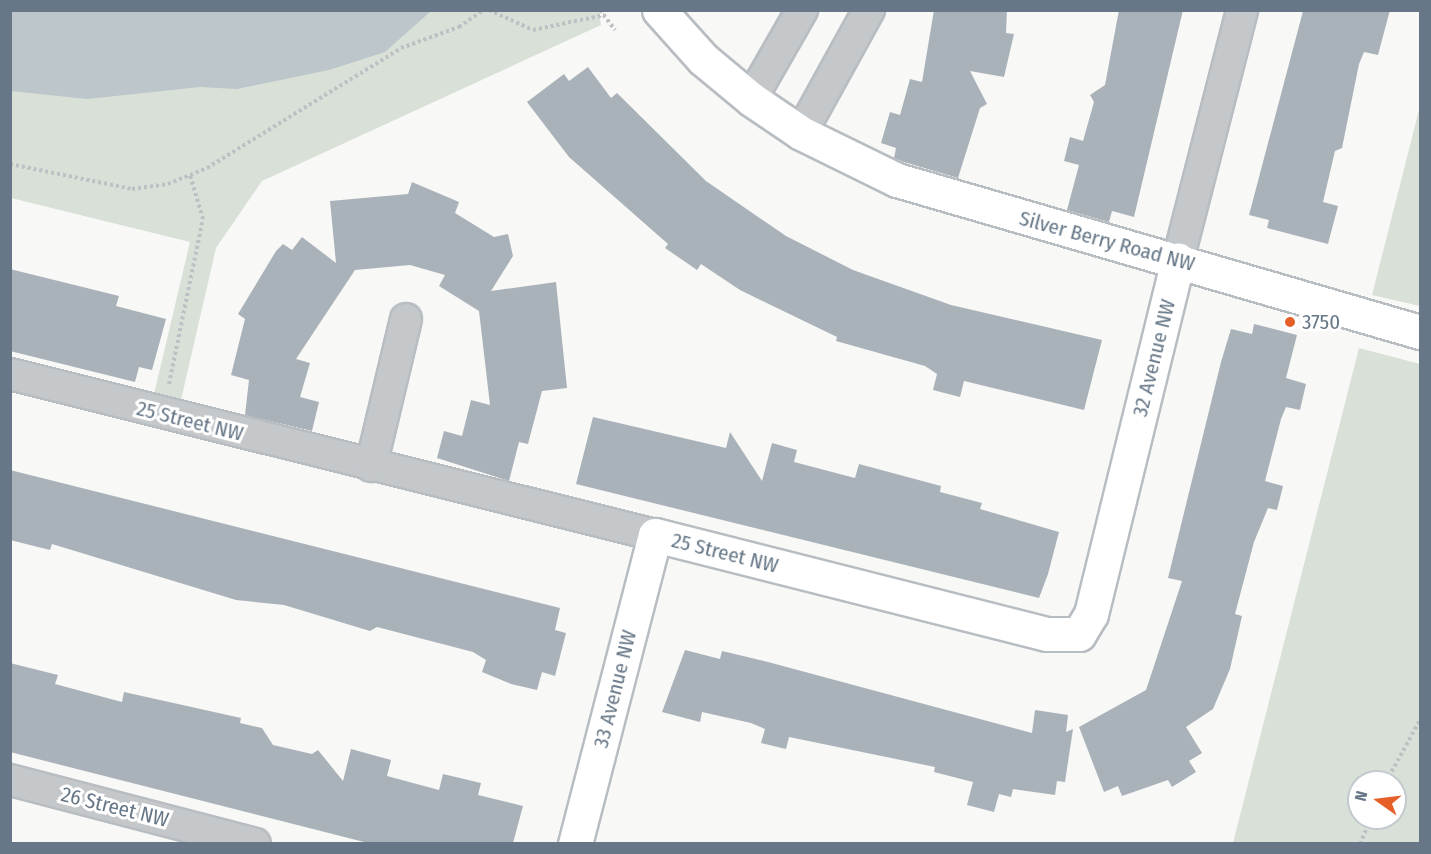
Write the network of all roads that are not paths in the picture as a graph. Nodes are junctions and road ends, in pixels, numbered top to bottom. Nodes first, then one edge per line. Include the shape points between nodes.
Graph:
1 (659, 10) edge
2 (802, 10) edge
3 (869, 10) edge
4 (1242, 10) edge
5 (751, 99) junction
6 (801, 133) junction
7 (1178, 260) junction
8 (406, 319) dead end
9 (1420, 332) edge
10 (10, 374) edge
11 (371, 466) junction
12 (655, 535) junction
13 (1079, 634) joint
14 (10, 780) edge
15 (255, 843) edge
16 (575, 843) edge

1 - 5 street, Silver Berry Road NW via 703,59
2 - 5 street
3 - 6 street
4 - 7 street, 32 Avenue NW
5 - 6 street, Silver Berry Road NW
6 - 7 street, Silver Berry Road NW via 897,180
7 - 9 street, Silver Berry Road NW
7 - 13 street, 32 Avenue NW via 1091,614
8 - 11 street
10 - 11 street, 25 Street NW
11 - 12 street, 25 Street NW
12 - 13 street, 25 Street NW via 1047,634
12 - 16 street, 33 Avenue NW
14 - 15 street, 26 Street NW

